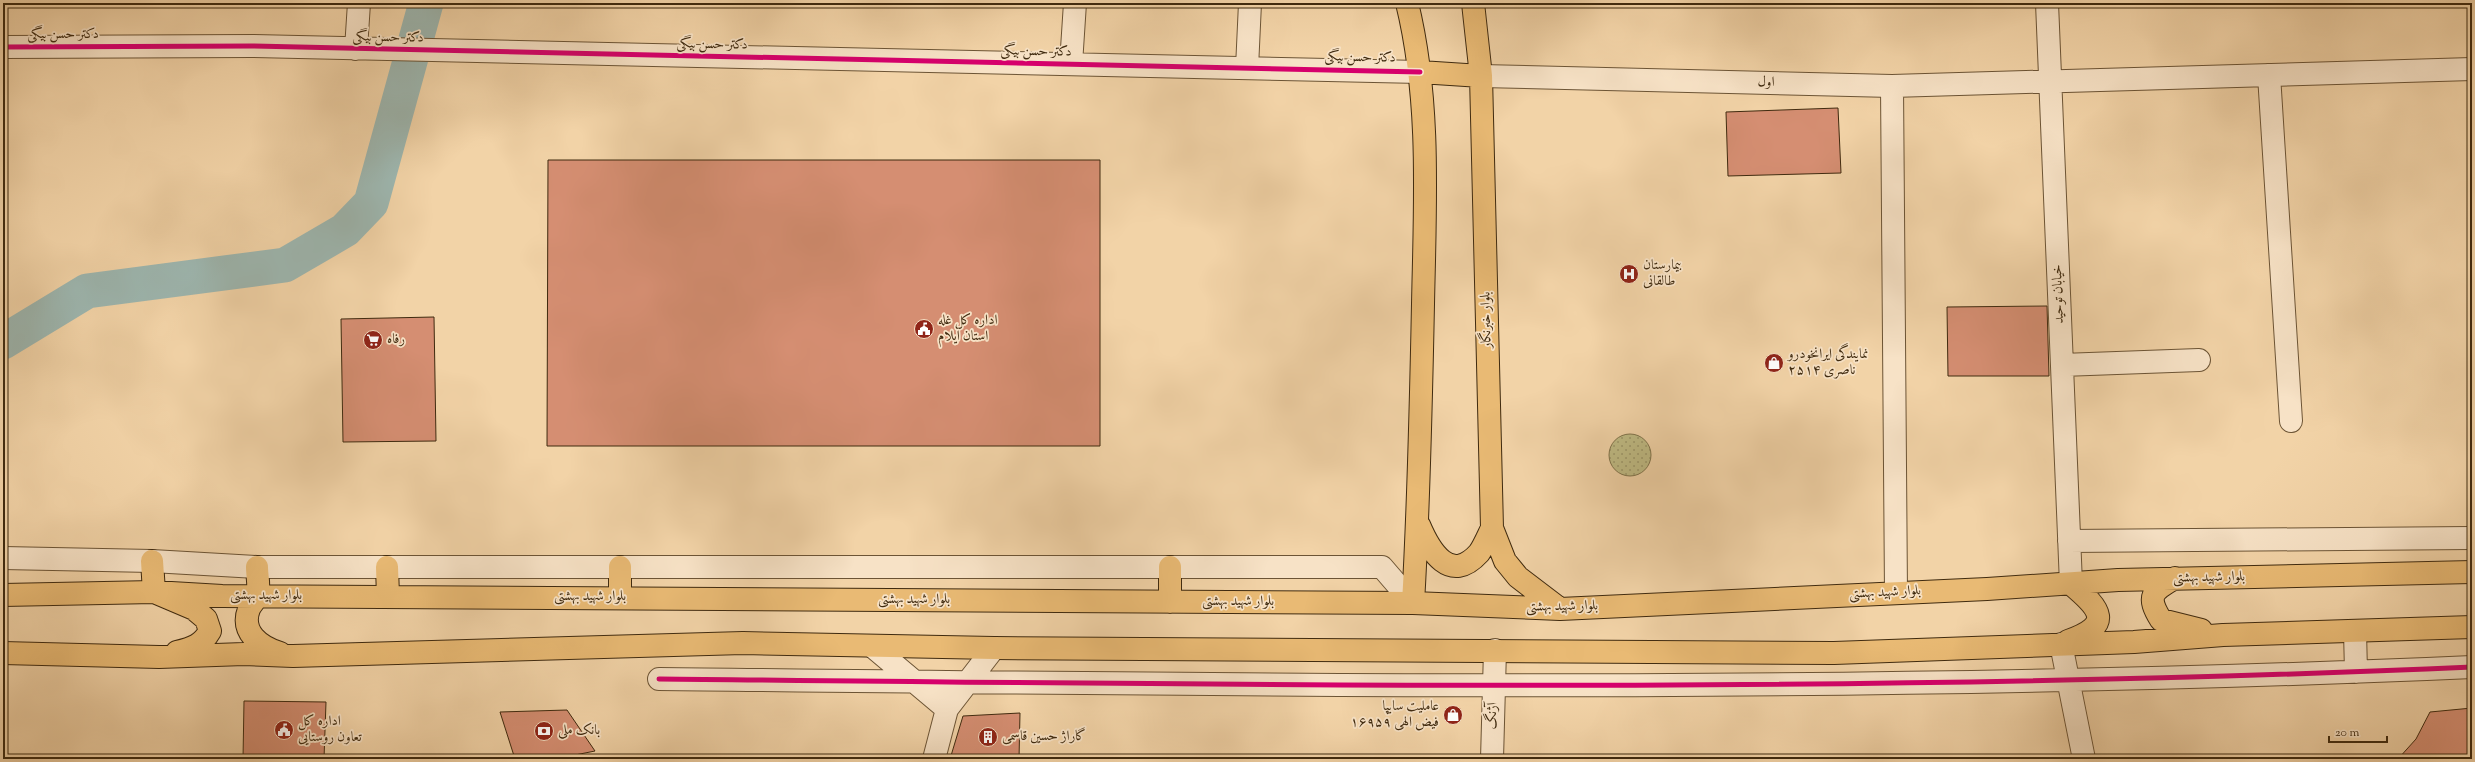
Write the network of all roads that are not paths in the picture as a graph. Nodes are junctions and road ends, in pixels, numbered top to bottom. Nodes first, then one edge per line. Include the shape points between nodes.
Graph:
1 (359, 3) edge
2 (1075, 3) edge
3 (1250, 3) edge
4 (1407, 3) edge
5 (1473, 3) edge
6 (2047, 3) edge
7 (3, 48) edge
8 (356, 49) junction
9 (1071, 64) junction
10 (1247, 68) junction
11 (2472, 69) edge
12 (1420, 72) junction
13 (2269, 75) junction
14 (1481, 76) junction
15 (2050, 82) junction
16 (1892, 86) junction
17 (2199, 360) dead end
18 (2062, 365) junction
19 (2291, 422) dead end
20 (1418, 522) junction
21 (1492, 528) junction
22 (2472, 538) edge
23 (2069, 542) junction
24 (3, 558) edge
25 (152, 561) junction
26 (257, 567) junction
27 (387, 567) junction
28 (620, 567) junction
29 (1170, 567) junction
30 (2472, 572) edge
31 (2175, 578) junction
32 (2071, 584) junction
33 (154, 592) junction
34 (1896, 593) junction
35 (3, 595) edge
36 (257, 596) junction
37 (388, 596) junction
38 (620, 597) junction
39 (1170, 602) junction
40 (1413, 603) junction
41 (1560, 609) junction
42 (2472, 627) edge
43 (2355, 631) junction
44 (2223, 635) junction
45 (2061, 644) junction
46 (872, 646) junction
47 (994, 648) junction
48 (1495, 650) junction
49 (3, 653) edge
50 (293, 656) junction
51 (159, 657) junction
52 (2472, 667) edge
53 (2356, 672) junction
54 (659, 679) dead end
55 (2068, 681) junction
56 (916, 682) junction
57 (968, 682) junction
58 (1494, 685) junction
59 (947, 709) junction
60 (934, 759) edge
61 (1492, 759) edge
62 (2084, 759) edge

1 - 8 street
2 - 9 street
3 - 10 street
4 - 12 main road
5 - 14 main road, بلوار خبرنگار
6 - 15 street, خیابان توحید
7 - 8 street, دکتر حسن بیگی via 253,46
8 - 9 street, دکتر حسن بیگی
9 - 10 street, دکتر حسن بیگی
10 - 12 street, دکتر حسن بیگی
11 - 13 street, اول
12 - 14 main road
12 - 20 main road via 1426,175
13 - 15 street, اول
13 - 19 street
14 - 16 street, اول
14 - 21 main road, بلوار خبرنگار
15 - 16 street, اول
15 - 18 street, خیابان توحید
16 - 34 street
17 - 18 street
18 - 23 street, خیابان توحید
20 - 21 main road via 1429,548 1439,560 1453,565 1469,562 1480,551
20 - 40 main road
21 - 41 main road, بلوار خبرنگار via 1505,561 1518,576
22 - 23 street
23 - 32 street, خیابان توحید
24 - 25 street
25 - 26 street
25 - 33 main road
26 - 27 street
26 - 36 main road
27 - 28 street
27 - 37 main road
28 - 29 street
28 - 38 main road
29 - 39 main road
29 - 40 street via 1382,568
30 - 31 main road, بلوار شهید بهشتی
31 - 32 main road, بلوار شهید بهشتی
31 - 44 main road via 2158,588 2153,595 2152,604 2161,620
32 - 34 main road, بلوار شهید بهشتی
32 - 45 main road via 2096,607 2098,618 2095,627 2083,636
33 - 35 main road, بلوار شهید بهشتی
33 - 36 main road, بلوار شهید بهشتی
33 - 51 main road via 194,609 206,619 210,631 204,642 193,648
34 - 41 main road, بلوار شهید بهشتی
36 - 37 main road, بلوار شهید بهشتی
36 - 50 main road via 249,608 246,621 248,630 255,640 268,649
37 - 38 main road, بلوار شهید بهشتی
38 - 39 main road, بلوار شهید بهشتی
39 - 40 main road, بلوار شهید بهشتی
40 - 41 main road, بلوار شهید بهشتی
42 - 43 main road
43 - 44 main road
43 - 53 street
44 - 45 main road via 2134,642
45 - 48 main road via 1834,653
45 - 55 street
46 - 47 main road
46 - 50 main road via 743,643
46 - 56 street
47 - 48 main road
47 - 57 street
48 - 58 street, آژنگ
49 - 51 main road
50 - 51 main road via 244,654
52 - 53 street
53 - 55 street
54 - 56 street
55 - 58 street
55 - 62 street
56 - 57 street
56 - 59 street
57 - 58 street
57 - 59 street
58 - 61 street, آژنگ
59 - 60 street

